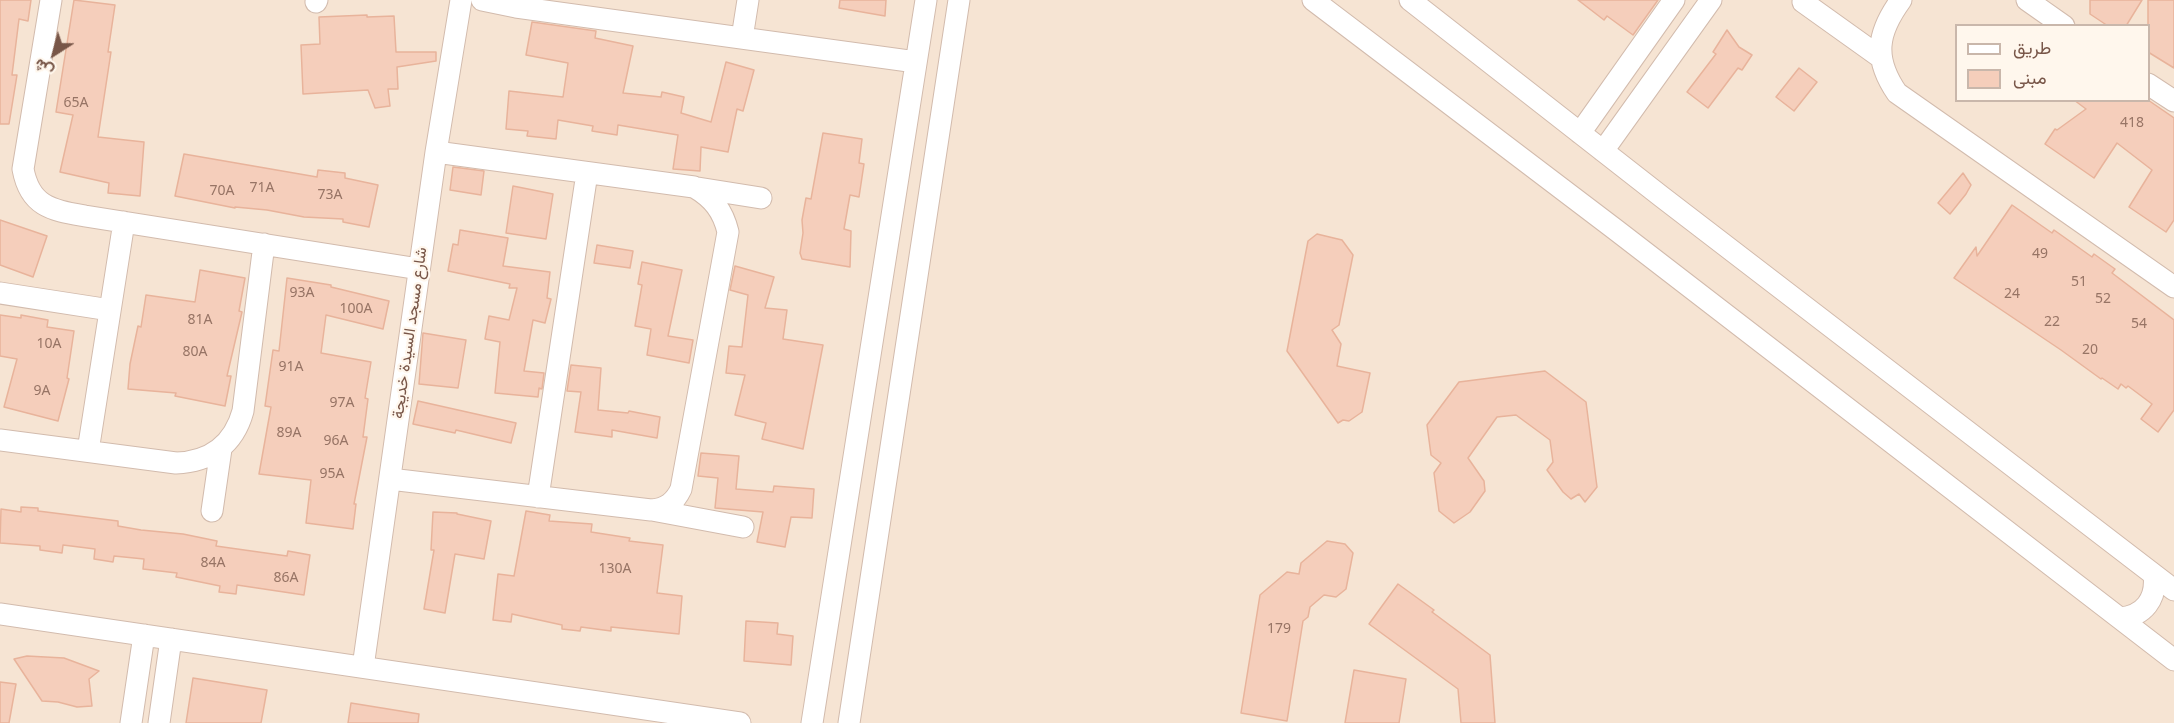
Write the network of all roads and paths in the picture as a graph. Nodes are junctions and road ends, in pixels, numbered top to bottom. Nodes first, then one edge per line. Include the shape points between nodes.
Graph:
1 (51, 0) edge
2 (460, 0) edge
3 (482, 0) edge
4 (748, 0) edge
5 (926, 0) edge
6 (959, 0) edge
7 (1313, 0) edge
8 (1410, 0) edge
9 (1674, 0) edge
10 (1711, 0) edge
11 (1901, 0) edge
12 (2027, 0) edge
13 (1803, 2) dead end
14 (2061, 24) edge
15 (742, 38) junction
16 (1880, 57) junction
17 (916, 62) junction
18 (2150, 85) edge
19 (2174, 101) edge
20 (1580, 133) junction
21 (1603, 151) junction
22 (436, 152) junction
23 (587, 173) junction
24 (694, 187) junction
25 (761, 198) dead end
26 (124, 222) junction
27 (264, 244) junction
28 (419, 269) junction
29 (2174, 286) edge
30 (0, 293) edge
31 (110, 310) junction
32 (0, 440) edge
33 (221, 449) junction
34 (88, 451) junction
35 (390, 478) junction
36 (538, 497) junction
37 (651, 510) junction
38 (212, 511) dead end
39 (742, 527) dead end
40 (2154, 575) junction
41 (2174, 590) edge
42 (0, 614) edge
43 (2120, 618) junction
44 (144, 636) junction
45 (171, 639) junction
46 (2174, 660) edge
47 (363, 667) junction
48 (131, 723) edge
49 (159, 723) edge
50 (740, 723) edge
51 (812, 723) edge
52 (849, 723) edge

1 - 26 street via 23,169 25,180 36,198 53,210
2 - 22 street, شارع مسجد السيدة خديجة
3 - 15 street
4 - 15 street
5 - 17 street
6 - 52 street
7 - 43 street
8 - 20 street
9 - 20 street
10 - 21 street
11 - 16 street via 1881,35
12 - 14 street
13 - 16 street
15 - 17 street
16 - 29 street via 1897,93
17 - 51 street
18 - 19 street
20 - 21 street
21 - 40 street
22 - 23 street
22 - 28 street, شارع مسجد السيدة خديجة
23 - 24 street
23 - 36 street
24 - 25 street
24 - 37 street via 718,206 728,232 681,489 671,503
26 - 27 street
26 - 31 street
27 - 28 street
27 - 33 street via 243,411 235,432
28 - 35 street, شارع مسجد السيدة خديجة
30 - 31 street
31 - 34 street
32 - 34 street
33 - 34 street via 200,460 176,463
33 - 38 street
35 - 36 street
35 - 47 street, شارع مسجد السيدة خديجة
36 - 37 street
37 - 39 street
40 - 41 street
40 - 43 street via 2154,591 2148,605 2135,615
42 - 44 street
43 - 46 street
44 - 45 street
44 - 48 street
45 - 47 street
45 - 49 street
47 - 50 street

